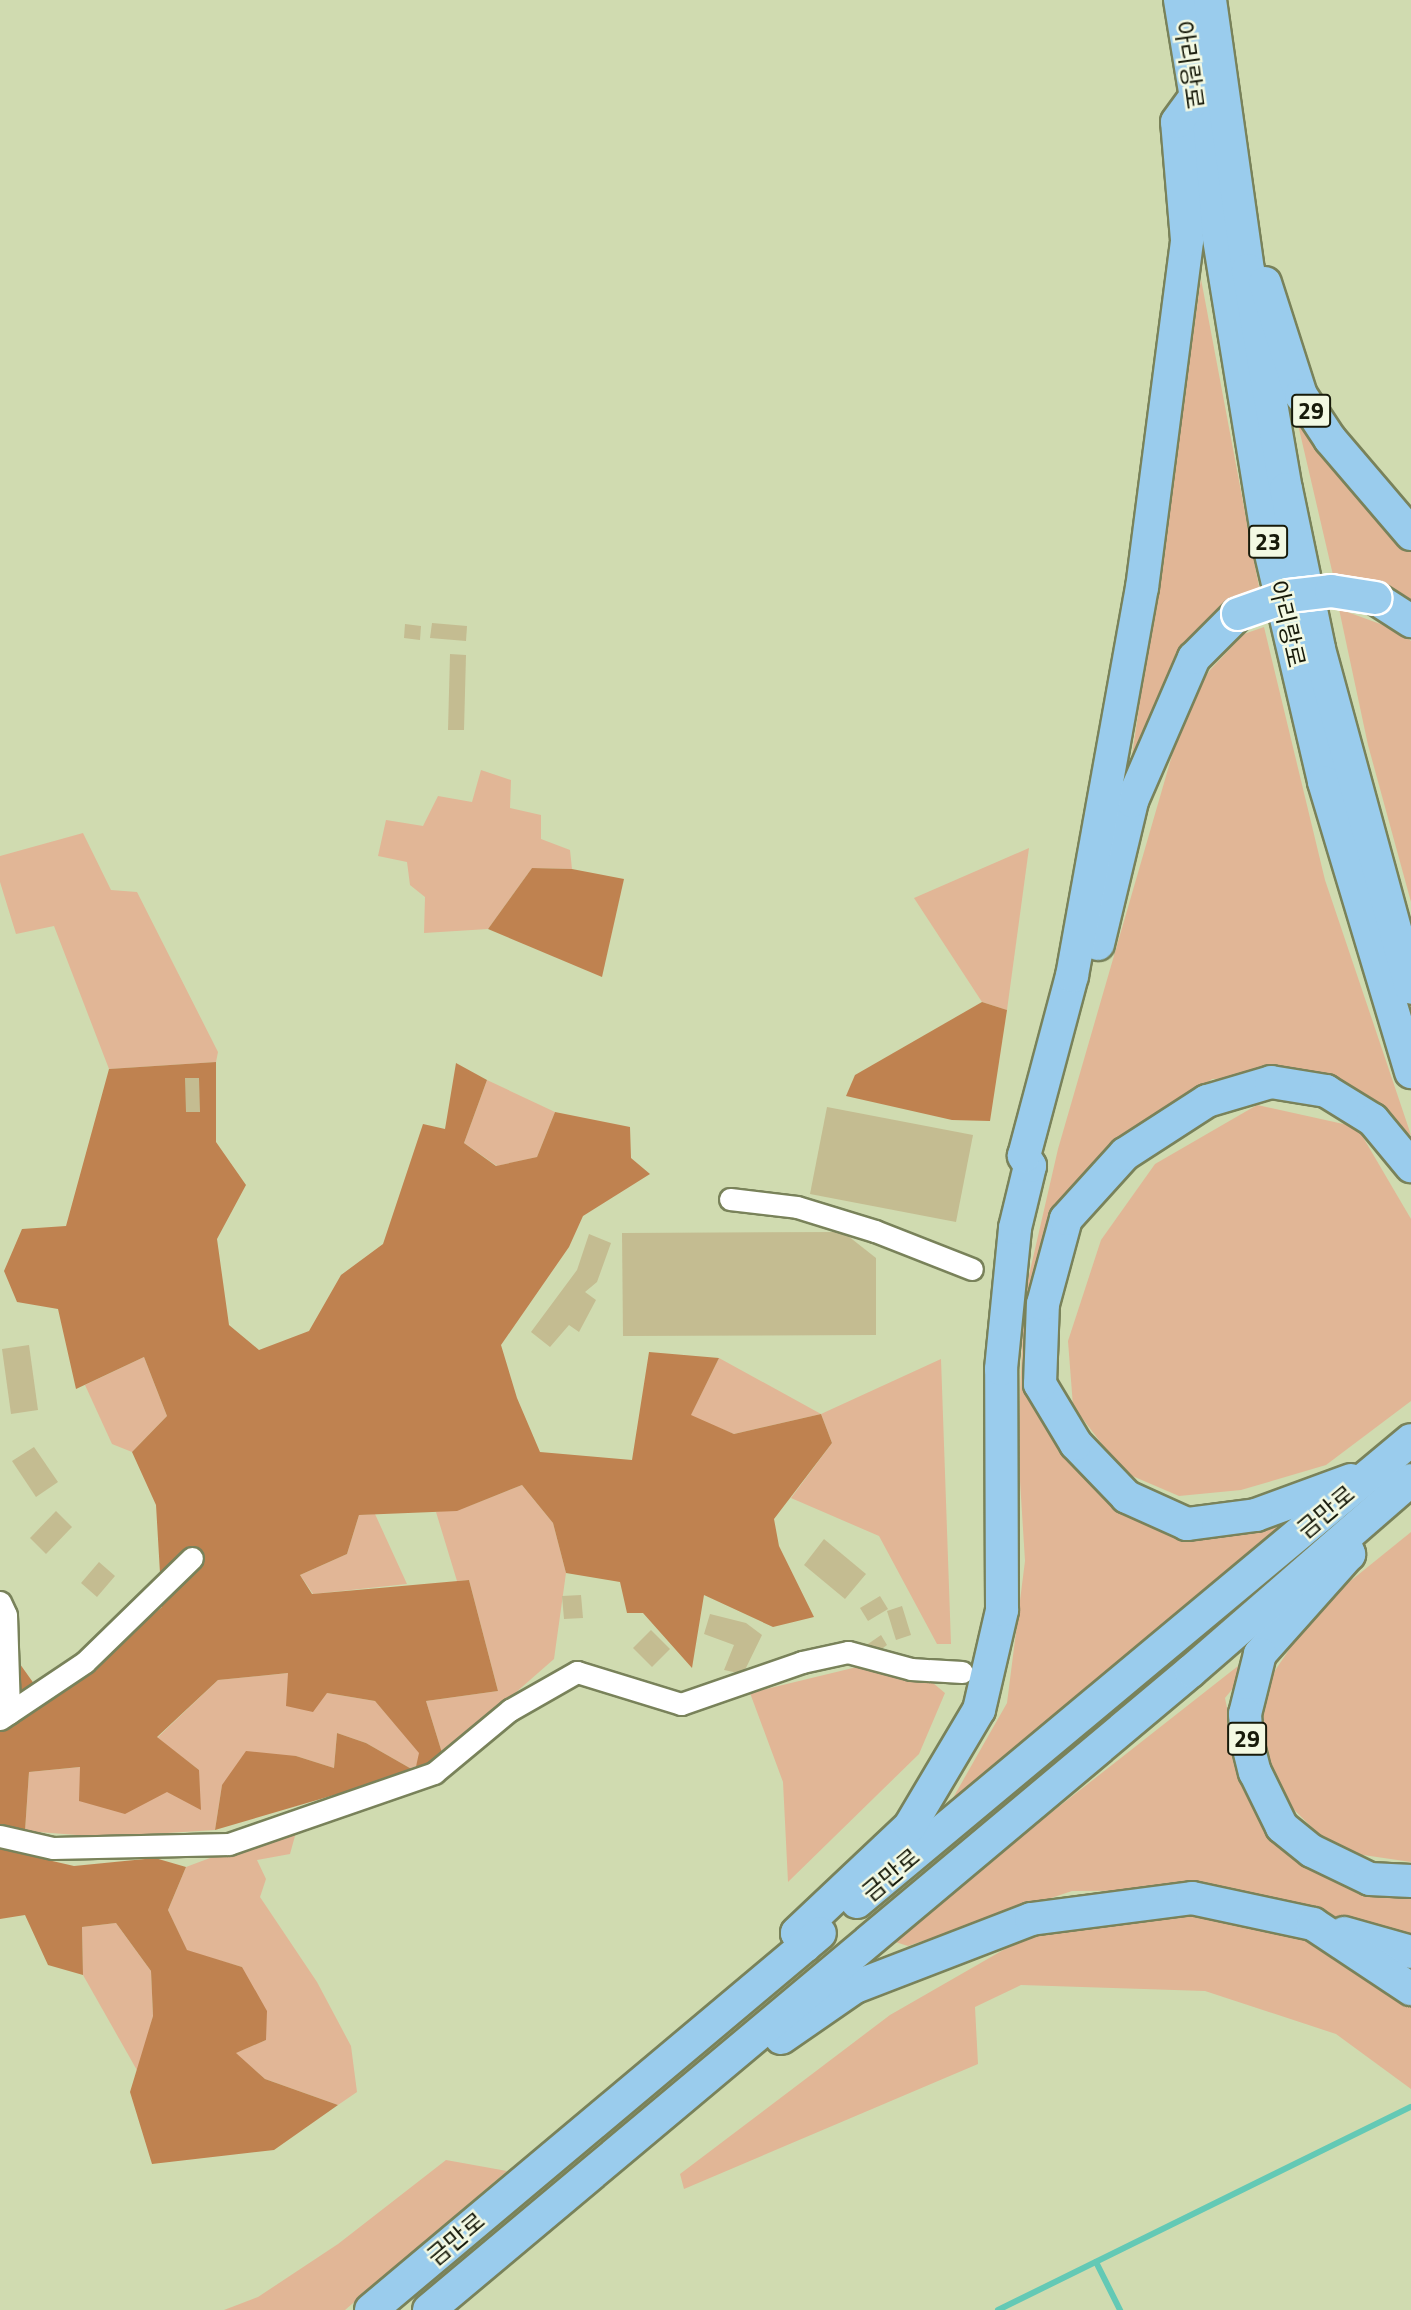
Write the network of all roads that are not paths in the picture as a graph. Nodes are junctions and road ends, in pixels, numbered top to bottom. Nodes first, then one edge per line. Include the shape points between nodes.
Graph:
1 (1180, 0) edge
2 (1210, 0) edge
3 (1193, 100) junction
4 (1248, 270) junction
5 (1411, 534) edge
6 (1411, 621) edge
7 (1411, 988) edge
8 (1411, 1072) edge
9 (1030, 1166) junction
10 (1411, 1166) edge
11 (730, 1199) dead end
12 (972, 1269) dead end
13 (1411, 1440) edge
14 (1373, 1473) junction
15 (1411, 1480) edge
16 (1342, 1536) junction
17 (192, 1558) dead end
18 (0, 1602) edge
19 (962, 1672) dead end
20 (4, 1716) edge
21 (0, 1836) edge
22 (1411, 1881) edge
23 (1312, 1924) junction
24 (805, 1946) junction
25 (1411, 1952) edge
26 (1411, 1989) edge
27 (720, 2066) junction
28 (371, 2310) edge
29 (429, 2310) edge

1 - 3 highway, 아리랑로 / 23
2 - 4 highway, 아리랑로 / 23
3 - 8 highway, 아리랑로 / 23 via 1269,545 1324,782
3 - 9 highway via 1177,122 1187,240 1142,587 1072,976 1024,1156
4 - 5 highway, 29 via 1268,285 1301,395 1330,439
4 - 7 highway, 아리랑로 / 23 via 1286,489 1320,649
6 - 9 highway, bridge via 1375,598 1331,591 1289,596 1238,614 1194,658 1132,801 1091,972 1038,1158
9 - 24 highway via 1015,1228 1001,1369 1002,1610 979,1710 911,1826 797,1933
10 - 14 highway via 1373,1120 1326,1091 1271,1082 1207,1101 1125,1154 1066,1219 1043,1304 1040,1384 1076,1444 1127,1497 1186,1524 1256,1515
11 - 12 street via 797,1207
13 - 14 highway, 금만로
14 - 24 highway, 금만로
15 - 16 highway, 금만로
16 - 22 highway, 29 via 1349,1553 1260,1654 1245,1714 1247,1741 1255,1772 1282,1827 1312,1851 1370,1878
16 - 27 highway, 금만로 via 1191,1671
17 - 20 street via 85,1662
18 - 20 street via 6,1615
19 - 21 street via 911,1669 848,1652 802,1662 681,1704 577,1672 510,1710 434,1773 229,1844 53,1848
23 - 25 highway
23 - 26 highway
23 - 27 highway via 1192,1898 1031,1919 855,1987 731,2074
24 - 28 highway, 금만로
27 - 29 highway, 금만로

